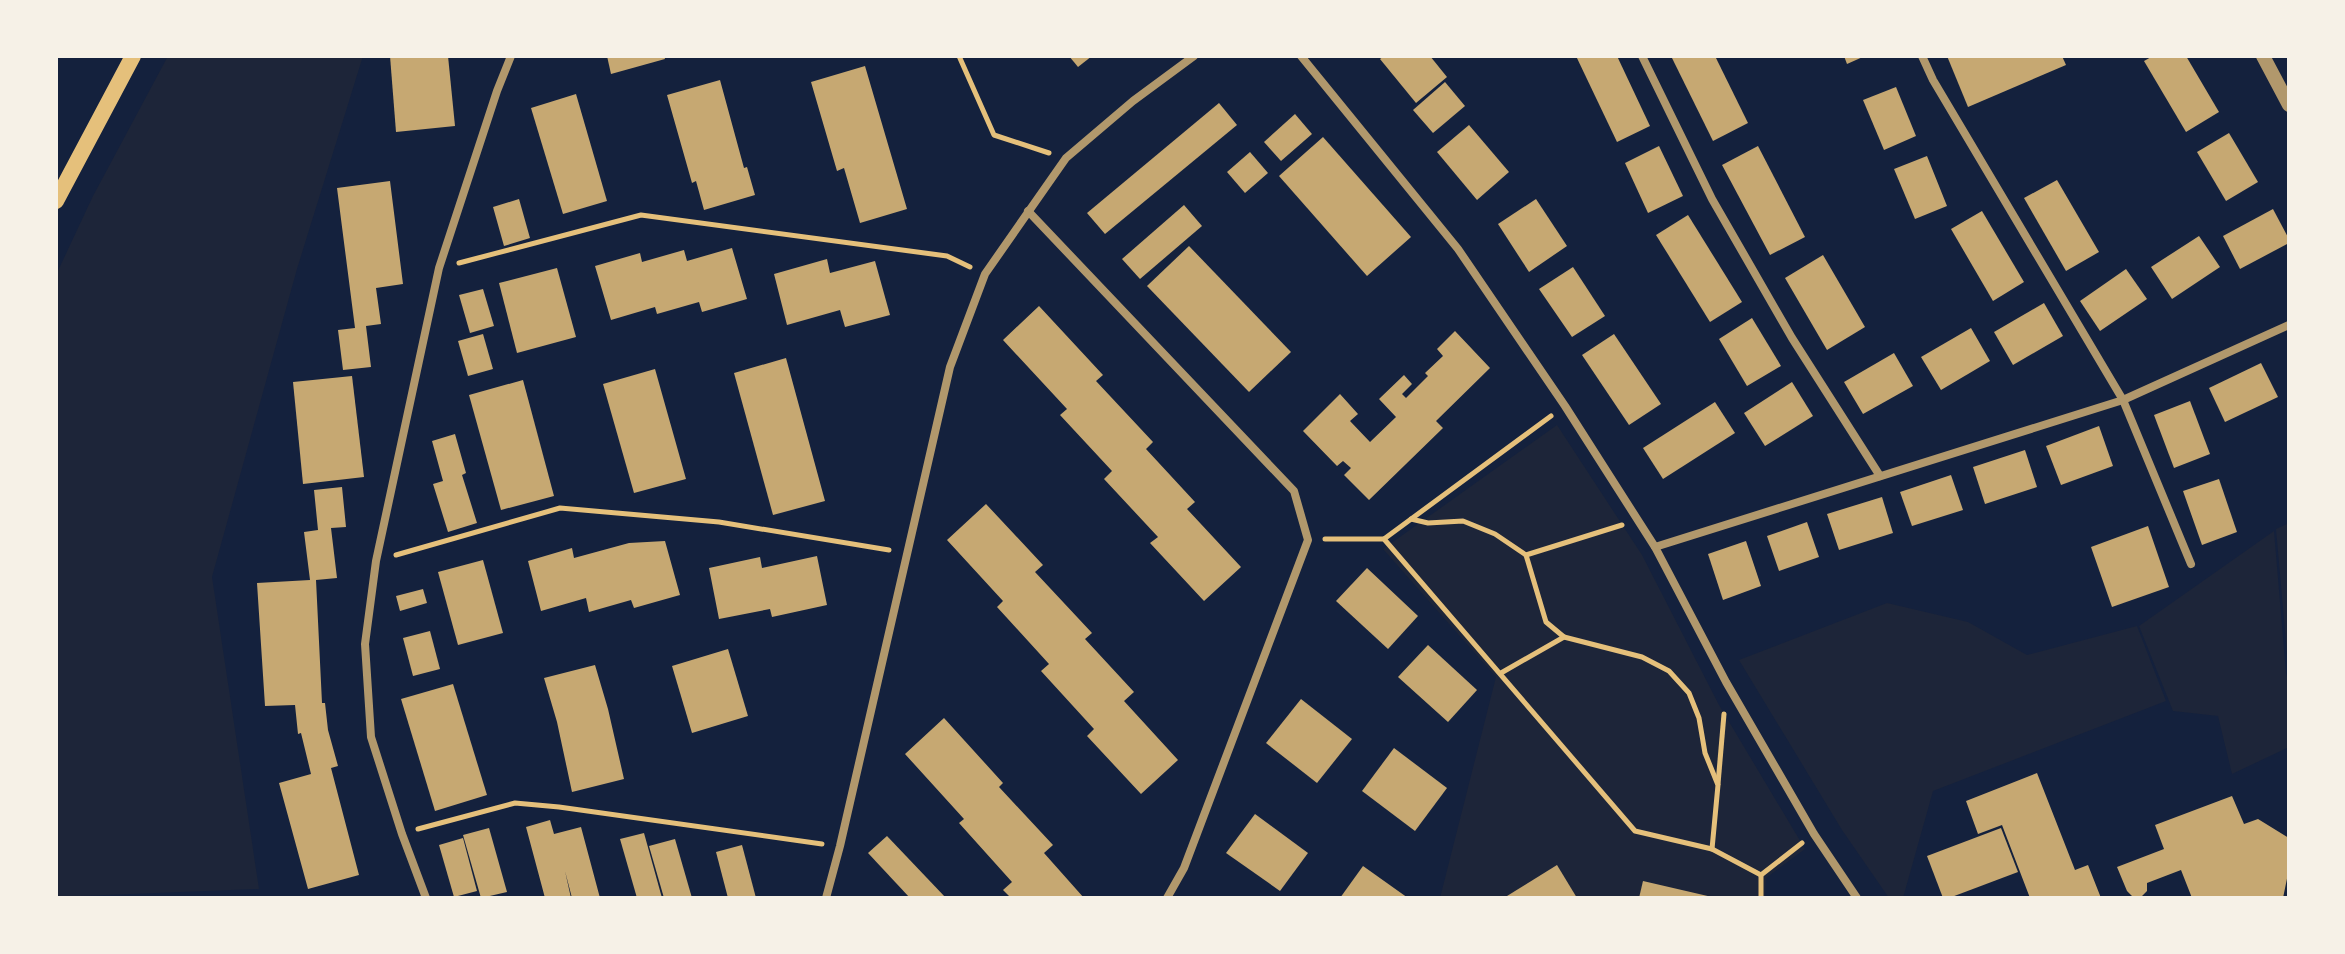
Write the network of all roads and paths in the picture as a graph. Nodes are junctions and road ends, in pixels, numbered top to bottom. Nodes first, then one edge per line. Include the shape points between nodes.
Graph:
1 (133, 56) edge
2 (511, 56) edge
3 (959, 56) edge
4 (1194, 56) edge
5 (1301, 56) edge
6 (1642, 56) edge
7 (1922, 56) edge
8 (2263, 56) edge
9 (2289, 105) edge
10 (1066, 158) junction
11 (56, 201) edge
12 (1028, 211) junction
13 (439, 268) junction
14 (985, 274) junction
15 (2289, 325) edge
16 (2123, 400) junction
17 (1565, 406) junction
18 (1880, 476) junction
19 (1411, 519) junction
20 (1638, 520) junction
21 (1384, 539) junction
22 (1308, 540) junction
23 (1655, 547) junction
24 (906, 553) junction
25 (1526, 555) junction
26 (376, 561) junction
27 (2191, 564) dead end
28 (1564, 637) junction
29 (1501, 673) junction
30 (1726, 682) junction
31 (1718, 785) junction
32 (402, 834) junction
33 (1814, 834) junction
34 (840, 846) junction
35 (1712, 849) junction
36 (1761, 875) junction
37 (426, 898) edge
38 (826, 898) edge
39 (1167, 898) edge
40 (1761, 898) edge
41 (1857, 898) edge

1 - 11 main road
2 - 13 street
3 - 10 path via 994,135
4 - 10 street
5 - 17 street via 1458,249
6 - 18 street via 1712,199
7 - 16 street
8 - 9 street
10 - 12 street
12 - 14 street
12 - 22 street via 1294,491
13 - 14 path via 641,215 947,256
13 - 26 street
14 - 24 street via 950,367
15 - 16 street
16 - 18 street
16 - 27 street
17 - 19 path
17 - 20 street
18 - 23 street
19 - 21 path
19 - 25 path via 1463,521
20 - 23 street
20 - 25 path
21 - 22 path
21 - 29 path
22 - 39 street via 1184,868
23 - 30 street
24 - 26 path via 719,522 560,508
24 - 34 street
25 - 28 path via 1546,622
26 - 32 street via 365,644 371,737
28 - 29 path
28 - 31 path via 1642,657 1669,671 1689,693
29 - 35 path via 1635,831
30 - 31 path
30 - 33 street
31 - 35 path
32 - 34 path via 515,803
32 - 37 street
33 - 36 path
33 - 41 street
34 - 38 street
35 - 36 path
36 - 40 path

